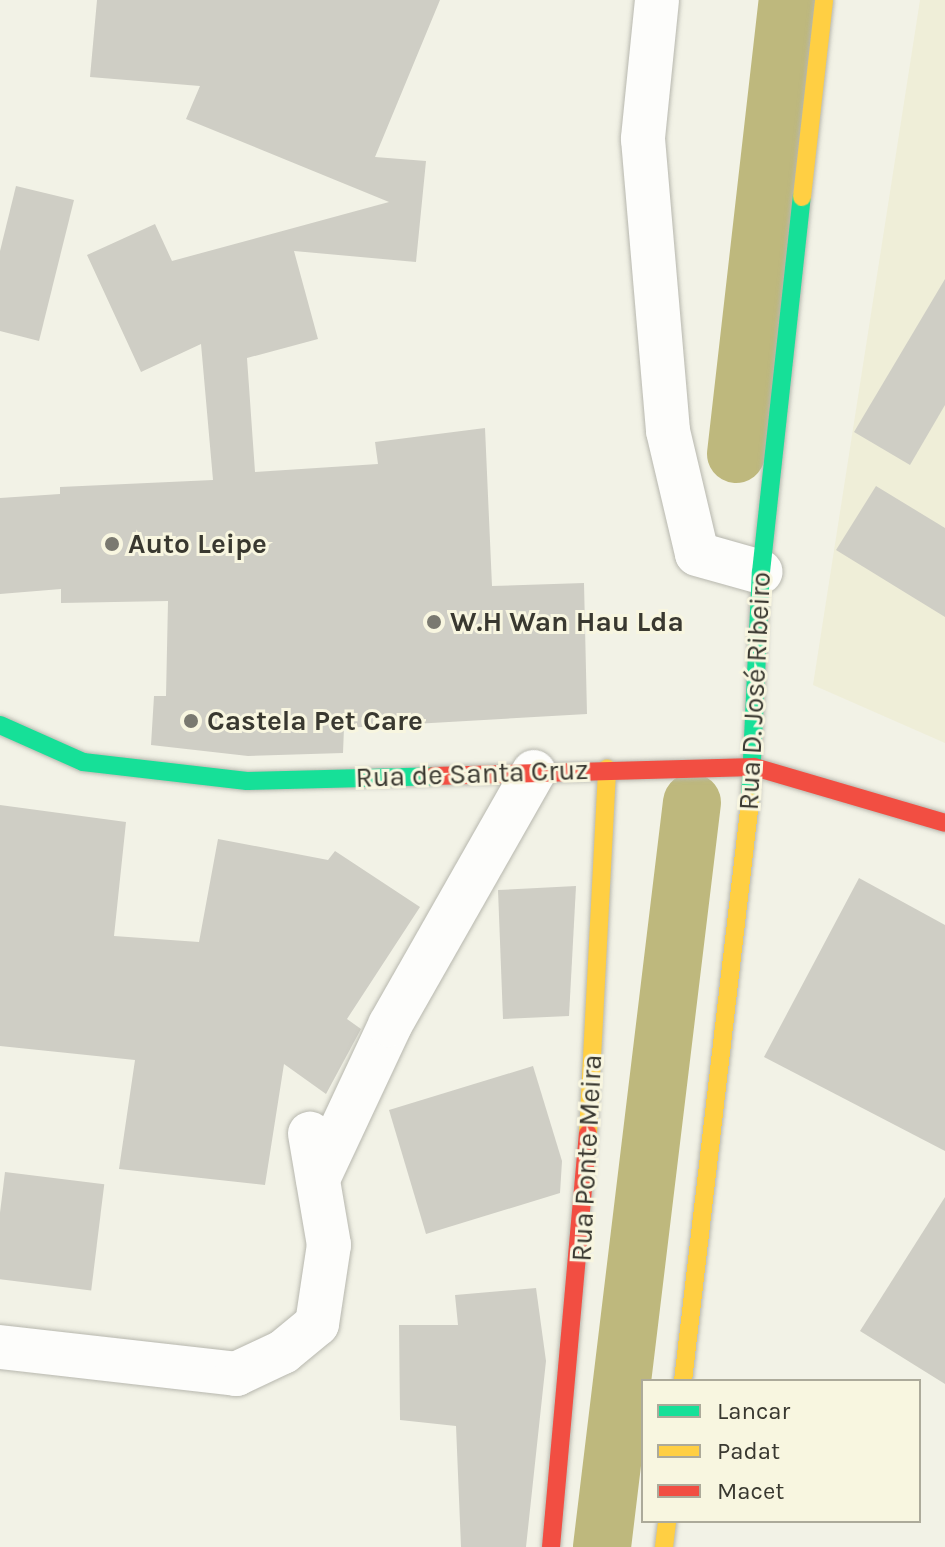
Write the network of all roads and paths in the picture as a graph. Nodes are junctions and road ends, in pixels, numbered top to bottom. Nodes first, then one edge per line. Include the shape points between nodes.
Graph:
1 (657, 0) edge
2 (824, 0) edge
3 (761, 572) junction
4 (0, 725) edge
5 (754, 767) junction
6 (607, 768) junction
7 (534, 772) junction
8 (945, 823) edge
9 (310, 1134) dead end
10 (318, 1179) junction
11 (0, 1347) edge
12 (683, 1379) edge
13 (667, 1523) edge
14 (551, 1547) edge
15 (664, 1547) edge

1 - 3 street via 643,139 668,431 697,554
2 - 3 street, Rua D. José Ribeiro
3 - 5 street, Rua D. José Ribeiro
4 - 7 street, Rua de Santa Cruz via 83,762 247,781
5 - 6 street, Rua de Santa Cruz
5 - 8 street, Rua de Santa Cruz
5 - 12 street, Rua D. José Ribeiro
6 - 7 street, Rua de Santa Cruz
6 - 14 street, Rua Ponte Meira via 581,1267
7 - 10 street via 390,1025
9 - 10 street
10 - 11 street via 329,1245 317,1324 283,1352 236,1374
13 - 15 street

